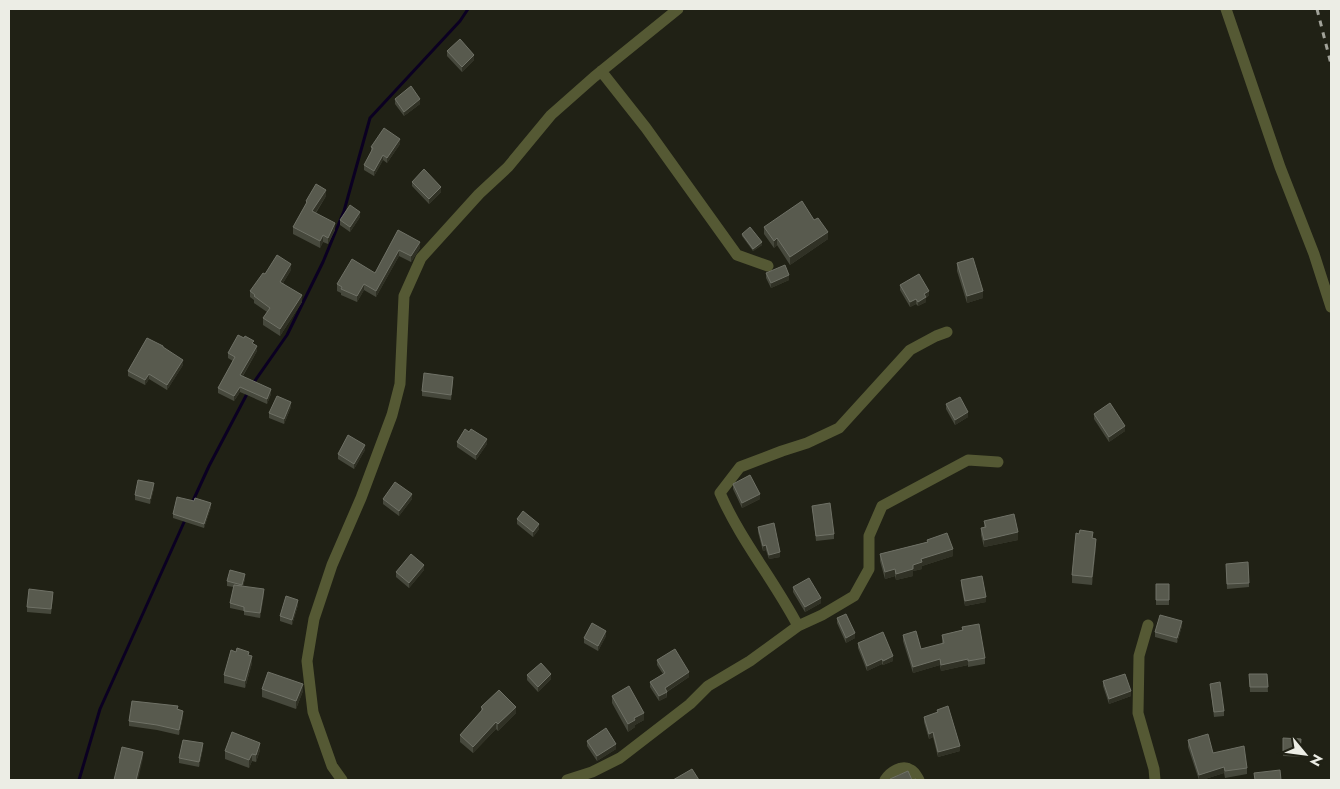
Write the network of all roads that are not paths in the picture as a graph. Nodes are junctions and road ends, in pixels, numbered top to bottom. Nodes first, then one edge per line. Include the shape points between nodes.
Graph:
1 (678, 9) edge
2 (1226, 9) edge
3 (601, 71) junction
4 (768, 266) dead end
5 (1331, 307) edge
6 (947, 332) dead end
7 (998, 462) dead end
8 (1148, 625) dead end
9 (798, 626) junction
10 (342, 780) edge
11 (567, 780) edge
12 (885, 780) edge
13 (919, 780) edge
14 (1155, 780) edge

1 - 3 street
2 - 5 street
3 - 4 street via 737,255
3 - 10 street via 550,115 508,167 421,258 404,296 400,384 392,415 332,565 314,619 307,661 313,712 332,766
6 - 9 street via 910,350 839,428 740,467 720,493 731,520 786,602
7 - 9 street via 968,460 882,506 868,536 869,569 854,596
8 - 14 street via 1139,656 1138,713
9 - 11 street via 708,686 690,704 620,758
12 - 13 street via 894,770 905,767 912,770

